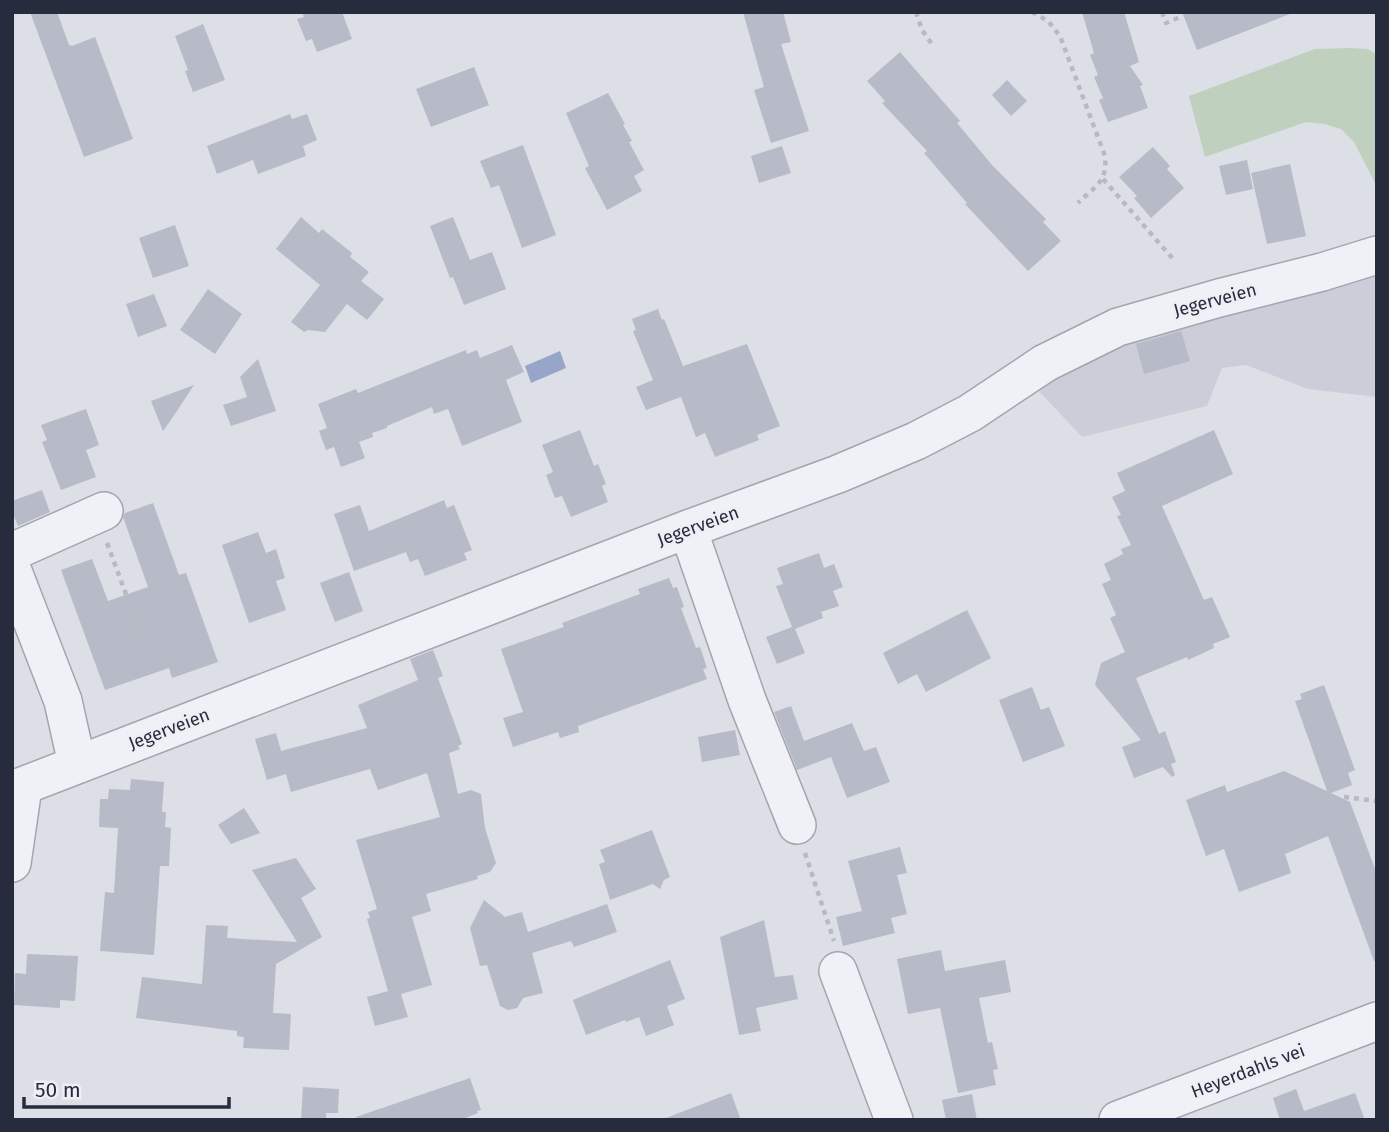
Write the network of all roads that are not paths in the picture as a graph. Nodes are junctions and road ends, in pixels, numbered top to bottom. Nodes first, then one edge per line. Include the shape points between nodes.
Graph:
1 (1377, 256) edge
2 (100, 513) road end
3 (688, 528) junction
4 (12, 552) edge
5 (12, 569) edge
6 (77, 764) junction
7 (18, 788) edge
8 (797, 825) road end
9 (12, 863) edge
10 (838, 971) road end
11 (1377, 1021) edge
12 (894, 1120) edge
13 (1118, 1120) edge

1 - 3 street, Jegerveien via 1118,327 1045,363 970,413 916,441
2 - 4 street
3 - 6 street, Jegerveien
3 - 8 street via 747,700
5 - 6 street via 63,702
6 - 7 street, Jegerveien
7 - 9 street
10 - 12 street
11 - 13 street, Heyerdahls vei

